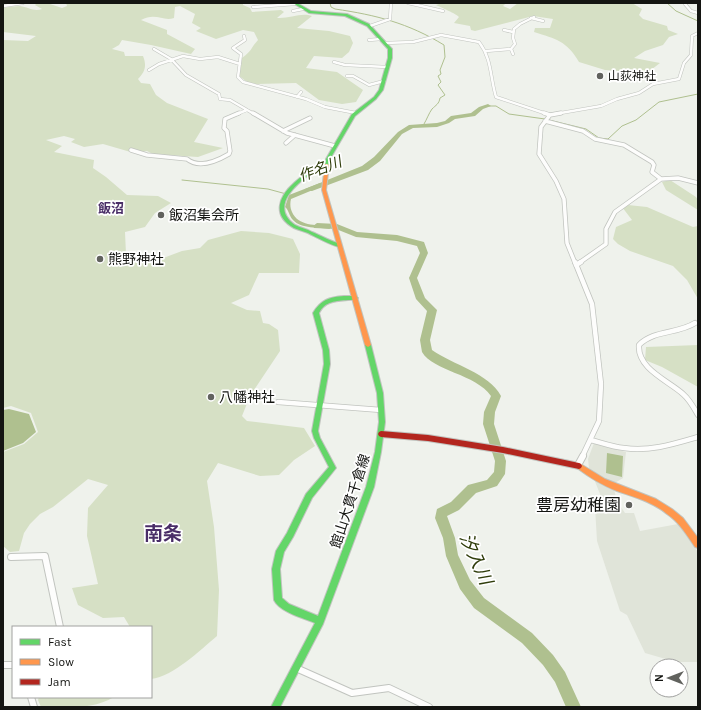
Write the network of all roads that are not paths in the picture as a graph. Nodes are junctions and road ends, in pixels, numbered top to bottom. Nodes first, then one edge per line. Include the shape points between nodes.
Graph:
1 (23, 3) edge
2 (391, 3) edge
3 (408, 3) edge
4 (295, 4) edge
5 (685, 4) dead end
6 (280, 5) edge
7 (3, 6) edge
8 (253, 7) dead end
9 (302, 9) junction
10 (293, 11) dead end
11 (442, 11) dead end
12 (698, 13) edge
13 (543, 21) dead end
14 (370, 26) junction
15 (504, 30) dead end
16 (512, 32) junction
17 (698, 33) edge
18 (244, 36) dead end
19 (369, 40) dead end
20 (383, 41) junction
21 (154, 49) dead end
22 (511, 50) junction
23 (486, 51) junction
24 (513, 54) dead end
25 (171, 59) junction
26 (334, 62) dead end
27 (240, 64) junction
28 (387, 67) junction
29 (149, 70) dead end
30 (347, 76) dead end
31 (384, 81) junction
32 (300, 92) dead end
33 (297, 97) junction
34 (247, 110) junction
35 (356, 113) junction
36 (310, 118) dead end
37 (547, 118) junction
38 (283, 130) junction
39 (295, 135) junction
40 (286, 143) dead end
41 (335, 146) junction
42 (131, 150) dead end
43 (325, 167) junction
44 (661, 179) junction
45 (698, 183) edge
46 (339, 245) junction
47 (576, 265) junction
48 (355, 298) junction
49 (695, 323) dead end
50 (278, 402) dead end
51 (319, 404) junction
52 (695, 405) edge
53 (381, 410) junction
54 (698, 416) edge
55 (381, 434) junction
56 (698, 437) edge
57 (591, 440) junction
58 (578, 465) junction
59 (698, 544) edge
60 (10, 557) dead end
61 (320, 621) junction
62 (60, 626) edge
63 (296, 668) junction
64 (275, 707) edge
65 (429, 707) edge

1 - 7 street
2 - 14 street via 389,20
3 - 11 street
4 - 6 street
4 - 9 main road
5 - 12 street via 691,11
6 - 8 street
9 - 10 street
9 - 14 main road via 313,13 346,15
13 - 16 street via 532,18 517,24
14 - 20 main road
15 - 16 street
16 - 22 street via 515,44
17 - 37 street via 692,36 691,54 684,63 679,79 657,83 639,93 601,106
18 - 27 street via 244,42 233,48 241,54
19 - 20 street
20 - 23 street via 413,42 448,35 479,42
20 - 28 main road, 館山大貫千倉線 via 390,52
21 - 25 street
22 - 23 street
22 - 24 street
23 - 37 street via 496,97
25 - 27 street via 183,56 200,59 218,57
25 - 29 street
25 - 34 street via 186,75 220,94 220,99 230,100
26 - 28 street
27 - 33 street via 238,77 243,82 291,93
28 - 31 main road, 館山大貫千倉線
30 - 31 street via 353,76 369,85
31 - 35 main road, 館山大貫千倉線 via 377,96
32 - 33 street
33 - 35 street via 325,107
34 - 38 street
34 - 42 street via 225,119 224,128 227,131 229,154 217,161 192,163 187,159 147,155
35 - 41 main road, 館山大貫千倉線
36 - 38 street
37 - 44 street via 583,131 595,139 614,142 632,149 654,164 652,172
37 - 47 street via 541,127 539,154 564,199 566,241
38 - 39 street
39 - 40 street
39 - 41 street
41 - 43 main road, 館山大貫千倉線
43 - 46 main road, 館山大貫千倉線 via 324,187
43 - 46 main road via 315,168 285,193 281,210 294,226 328,243
44 - 45 street via 682,178
44 - 47 street via 615,212 606,228 606,244
46 - 48 main road, 館山大貫千倉線
47 - 57 street via 592,304 599,363 600,414
48 - 51 main road via 325,300 317,307 316,313 327,364
48 - 53 main road, 館山大貫千倉線 via 372,358
49 - 52 street via 656,336 638,347 645,364
50 - 51 street
51 - 53 street
51 - 61 main road via 315,432 333,468 331,474 314,489 280,551 275,586 278,600 286,607
52 - 54 street
53 - 55 main road, 館山大貫千倉線
55 - 58 main road via 428,438
55 - 61 main road, 館山大貫千倉線 via 370,487
56 - 57 street via 671,444 629,449
57 - 58 street
58 - 59 main road via 597,479 646,497 663,507 677,517
60 - 62 street via 45,556
61 - 63 main road, 館山大貫千倉線
63 - 64 main road, 館山大貫千倉線
63 - 65 street via 352,693 389,688

